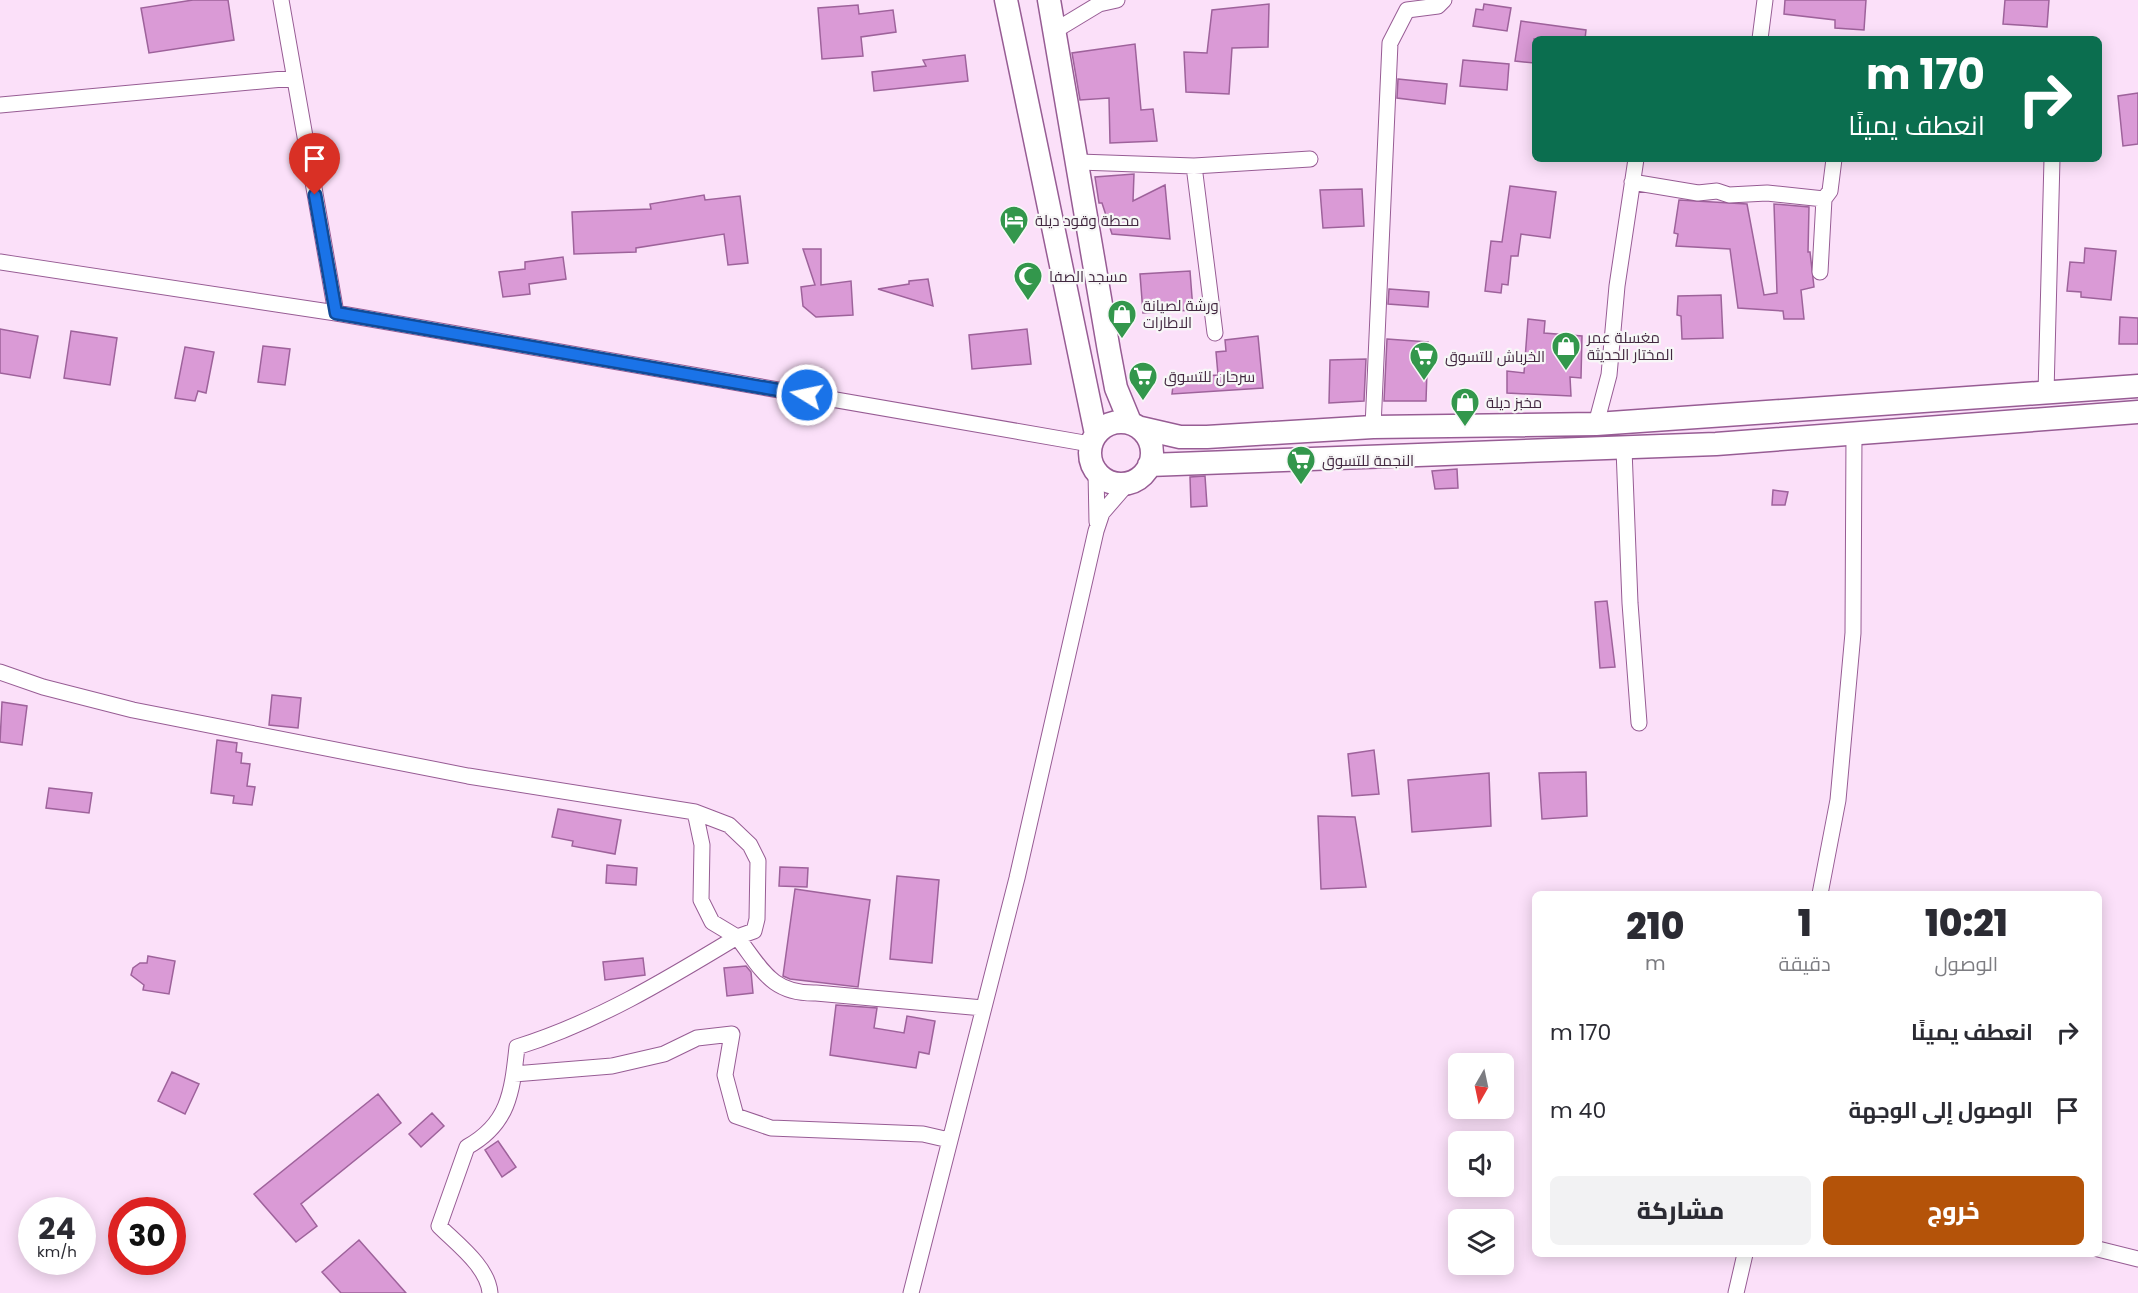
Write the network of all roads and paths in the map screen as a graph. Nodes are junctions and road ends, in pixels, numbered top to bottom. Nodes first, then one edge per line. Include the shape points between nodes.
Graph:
1 (281, 0) edge
2 (1006, 0) edge
3 (1049, 0) edge
4 (1117, 0) edge
5 (1444, 0) edge
6 (1765, 0) edge
7 (1056, 30) junction
8 (1760, 36) edge
9 (294, 78) junction
10 (0, 105) edge
11 (1310, 159) dead end
12 (1079, 162) junction
13 (1636, 162) edge
14 (1834, 162) edge
15 (2052, 162) edge
16 (1194, 166) junction
17 (1632, 183) junction
18 (1824, 199) junction
19 (0, 262) edge
20 (1820, 272) dead end
21 (336, 313) junction
22 (1215, 333) dead end
23 (2138, 386) edge
24 (2046, 393) junction
25 (1947, 401) junction
26 (2138, 412) edge
27 (1596, 424) junction
28 (1135, 425) junction
29 (1946, 426) junction
30 (1373, 427) junction
31 (1854, 434) junction
32 (1093, 439) junction
33 (1624, 448) junction
34 (1149, 465) junction
35 (1096, 472) junction
36 (1128, 483) junction
37 (1096, 531) junction
38 (0, 672) edge
39 (1639, 723) dead end
40 (695, 812) junction
41 (1821, 891) edge
42 (737, 937) junction
43 (983, 1008) junction
44 (514, 1074) junction
45 (949, 1140) junction
46 (2102, 1250) edge
47 (1744, 1257) edge
48 (2138, 1259) edge
49 (490, 1293) edge
50 (911, 1293) edge
51 (1736, 1293) edge

1 - 9 street
2 - 32 main road
3 - 7 main road
4 - 7 street via 1099,4
5 - 30 street via 1438,6 1407,10 1390,43
6 - 8 street
7 - 12 main road
9 - 10 street
9 - 21 street
11 - 16 street
12 - 16 street
12 - 28 main road via 1116,388
13 - 17 street
14 - 18 street via 1830,191
15 - 24 street
16 - 22 street
17 - 18 street via 1698,193 1767,193
17 - 27 street via 1614,308 1609,375
18 - 20 street
19 - 21 street
21 - 32 street
23 - 24 main road
24 - 25 main road
25 - 27 main road
25 - 29 main road
26 - 29 main road
27 - 30 main road
28 - 30 main road via 1180,437
28 - 32 main road via 1109,424
28 - 34 main road via 1149,439
29 - 31 main road
31 - 33 main road
31 - 41 street via 1853,633 1838,800
32 - 35 main road via 1090,457
33 - 34 main road
33 - 39 street
34 - 36 main road via 1144,474
35 - 36 main road via 1110,481
35 - 37 street
36 - 37 street via 1102,513
37 - 43 street via 1017,878
38 - 40 street via 133,710 468,776
40 - 42 street via 702,845 701,900 712,922
40 - 42 street via 729,825 750,845 758,861 754,931
42 - 43 street via 772,982 795,993
42 - 44 street via 624,1004 518,1047
43 - 45 street
44 - 45 street via 612,1066 664,1054 697,1038 732,1034 725,1075 736,1116 771,1128 923,1134
44 - 49 street via 504,1114 486,1136 467,1147 440,1226 477,1265 489,1283
45 - 50 street
46 - 48 street
47 - 51 street

